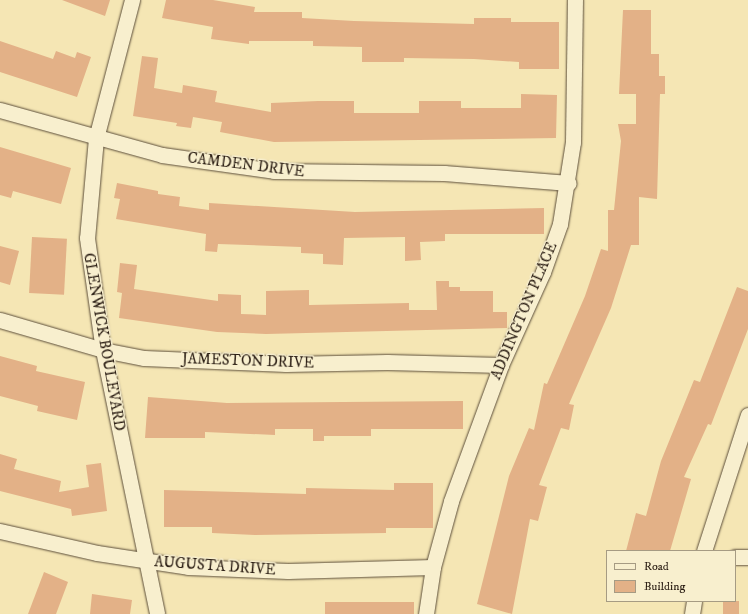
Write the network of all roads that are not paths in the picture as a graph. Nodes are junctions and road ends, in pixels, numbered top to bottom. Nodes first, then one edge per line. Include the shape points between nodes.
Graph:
1 (132, 0) edge
2 (575, 0) edge
3 (0, 110) edge
4 (96, 138) junction
5 (569, 183) junction
6 (0, 320) edge
7 (103, 350) junction
8 (501, 365) junction
9 (748, 415) edge
10 (0, 531) edge
11 (704, 550) edge
12 (736, 557) edge
13 (748, 557) edge
14 (146, 561) junction
15 (433, 567) junction
16 (694, 602) edge
17 (156, 614) edge
18 (426, 614) edge
19 (692, 614) edge

1 - 4 street, GLENWICK BOULEVARD
2 - 5 street, ADDINGTON PLACE
3 - 4 street, CAMDEN DRIVE
4 - 5 street, CAMDEN DRIVE via 162,155 274,171 444,173
4 - 7 street, GLENWICK BOULEVARD via 87,238
5 - 8 street, ADDINGTON PLACE via 544,272
6 - 7 street, JAMESTON DRIVE
7 - 8 street, JAMESTON DRIVE via 144,358 229,362
7 - 14 street, GLENWICK BOULEVARD
8 - 15 street, ADDINGTON PLACE via 451,501
9 - 11 street
10 - 14 street, AUGUSTA DRIVE
12 - 13 street
14 - 15 street, AUGUSTA DRIVE via 188,567 288,571
14 - 17 street, GLENWICK BOULEVARD
15 - 18 street, ADDINGTON PLACE
16 - 19 street

